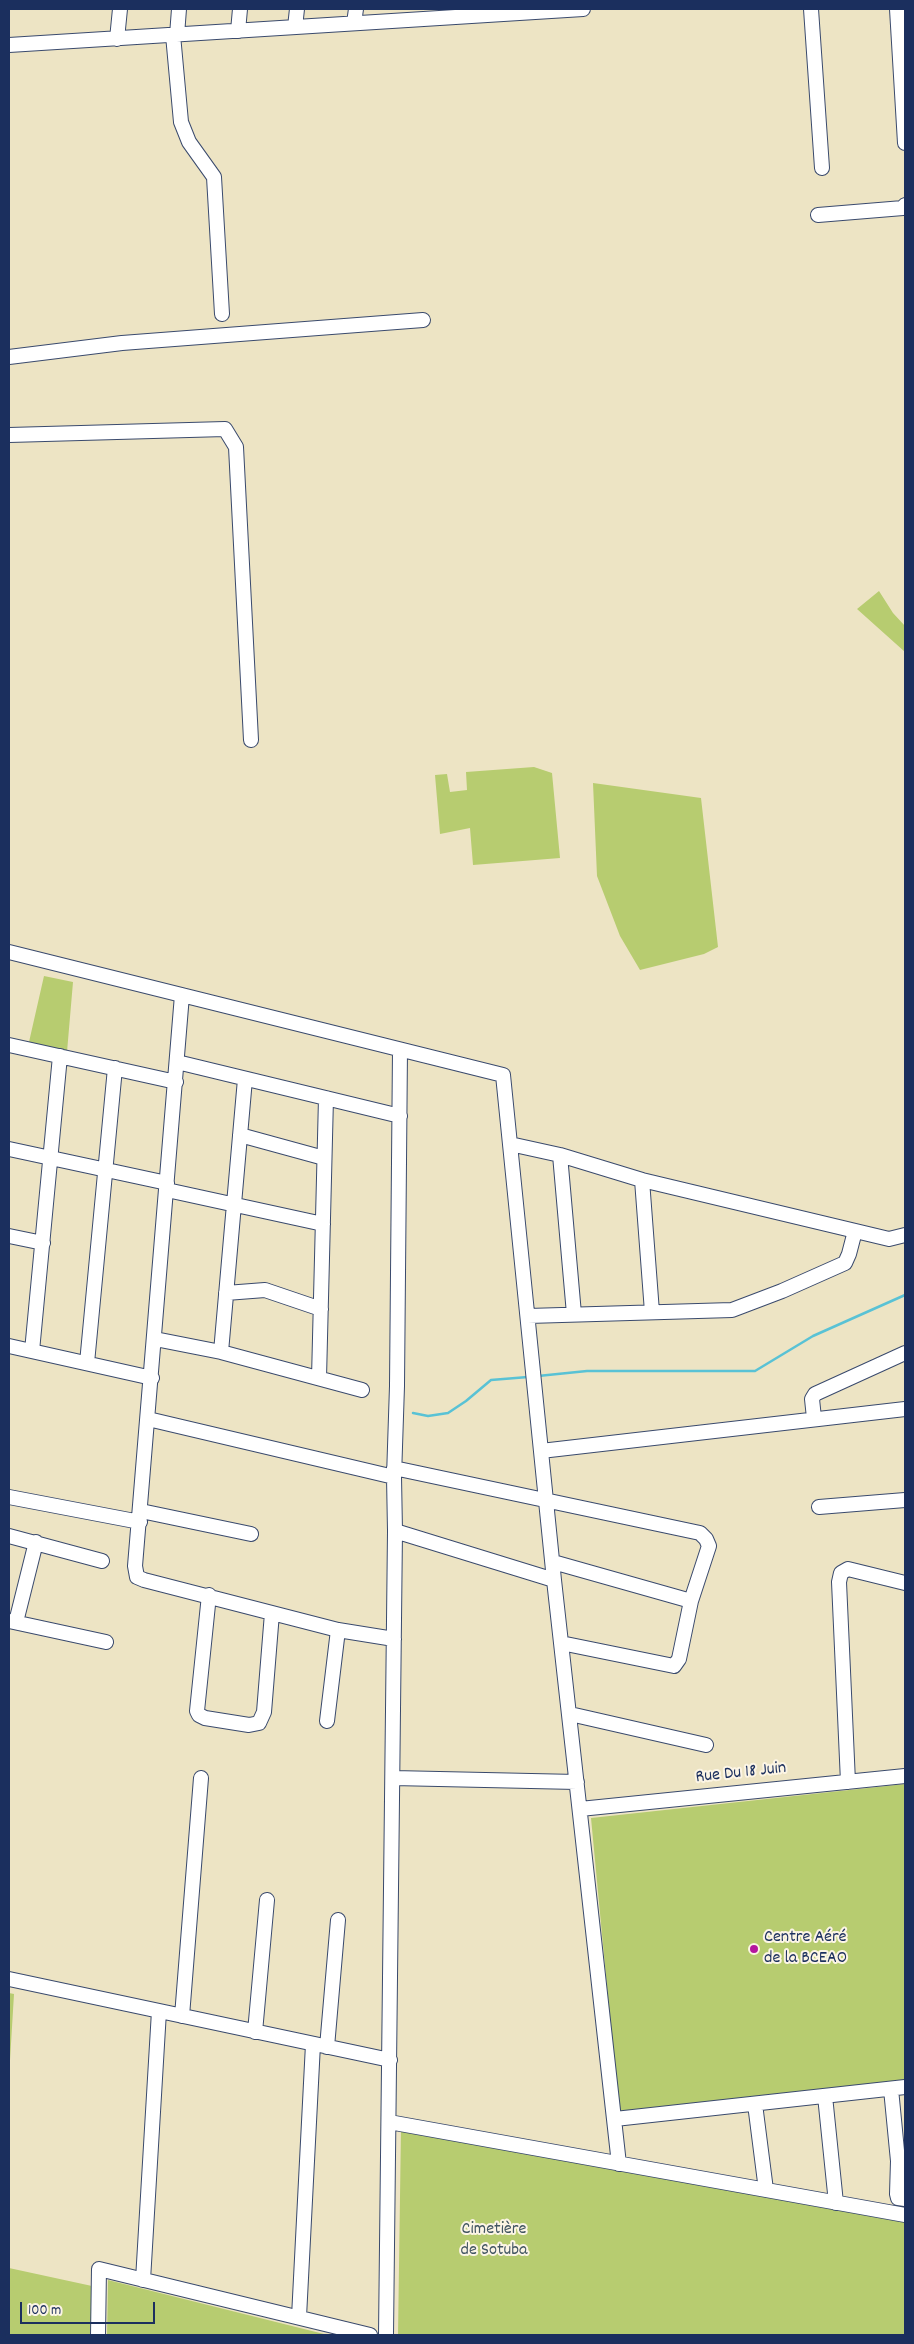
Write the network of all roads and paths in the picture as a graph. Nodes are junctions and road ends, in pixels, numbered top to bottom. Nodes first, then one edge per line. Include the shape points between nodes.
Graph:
1 (120, 9) edge
2 (179, 9) edge
3 (240, 9) edge
4 (296, 9) edge
5 (356, 9) edge
6 (584, 9) edge
7 (811, 9) edge
8 (897, 9) edge
9 (527, 11) edge
10 (464, 13) edge
11 (427, 14) edge
12 (354, 24) junction
13 (295, 27) junction
14 (238, 31) junction
15 (175, 35) junction
16 (117, 38) junction
17 (9, 45) edge
18 (903, 71) edge
19 (905, 144) edge
20 (822, 168) dead end
21 (905, 205) edge
22 (818, 215) dead end
23 (222, 314) dead end
24 (423, 320) dead end
25 (9, 357) edge
26 (9, 435) edge
27 (251, 740) dead end
28 (9, 952) edge
29 (182, 995) junction
30 (9, 1045) edge
31 (400, 1050) junction
32 (60, 1056) junction
33 (177, 1062) junction
34 (115, 1068) junction
35 (245, 1079) junction
36 (176, 1082) junction
37 (326, 1098) junction
38 (400, 1116) junction
39 (240, 1135) junction
40 (510, 1144) junction
41 (9, 1149) edge
42 (560, 1155) junction
43 (51, 1158) junction
44 (324, 1158) junction
45 (106, 1170) junction
46 (642, 1180) junction
47 (167, 1186) junction
48 (234, 1205) junction
49 (323, 1224) junction
50 (854, 1231) junction
51 (905, 1235) edge
52 (9, 1236) edge
53 (43, 1244) junction
54 (226, 1293) junction
55 (321, 1309) junction
56 (652, 1312) junction
57 (574, 1314) junction
58 (528, 1316) junction
59 (155, 1339) junction
60 (9, 1346) edge
61 (32, 1351) junction
62 (221, 1352) junction
63 (905, 1353) edge
64 (87, 1363) junction
65 (152, 1378) junction
66 (319, 1378) junction
67 (362, 1390) dead end
68 (905, 1408) edge
69 (814, 1418) junction
70 (148, 1420) junction
71 (540, 1451) junction
72 (394, 1472) junction
73 (9, 1497) edge
74 (546, 1499) junction
75 (905, 1500) edge
76 (820, 1508) dead end
77 (140, 1517) junction
78 (395, 1530) junction
79 (251, 1534) dead end
80 (9, 1536) edge
81 (36, 1542) junction
82 (102, 1561) dead end
83 (553, 1562) junction
84 (554, 1580) junction
85 (905, 1583) edge
86 (208, 1595) junction
87 (692, 1601) junction
88 (272, 1613) junction
89 (12, 1621) edge
90 (338, 1630) junction
91 (394, 1639) junction
92 (106, 1642) dead end
93 (561, 1643) junction
94 (570, 1714) junction
95 (327, 1721) dead end
96 (706, 1745) dead end
97 (905, 1776) edge
98 (201, 1778) dead end
99 (392, 1778) junction
100 (577, 1782) junction
101 (848, 1782) junction
102 (580, 1809) junction
103 (267, 1900) dead end
104 (338, 1920) dead end
105 (9, 1979) edge
106 (159, 2011) junction
107 (182, 2016) junction
108 (255, 2032) junction
109 (320, 2045) junction
110 (390, 2060) junction
111 (898, 2088) edge
112 (825, 2096) junction
113 (755, 2104) junction
114 (615, 2119) junction
115 (389, 2122) junction
116 (902, 2161) edge
117 (620, 2164) junction
118 (766, 2190) junction
119 (905, 2199) edge
120 (836, 2203) junction
121 (905, 2215) edge
122 (144, 2280) junction
123 (299, 2317) junction
124 (98, 2335) edge
125 (370, 2335) edge
126 (386, 2335) edge

1 - 16 street
2 - 15 street
3 - 14 street
4 - 13 street
5 - 12 street
6 - 9 street
7 - 20 street
8 - 18 street
9 - 10 street
10 - 11 street
11 - 12 street
12 - 13 street
13 - 14 street
14 - 15 street
15 - 16 street
15 - 23 street via 181,122 189,142 214,177
16 - 17 street
18 - 19 street
21 - 22 street via 903,208
24 - 25 street via 122,344
26 - 27 street via 225,429 237,456
28 - 29 street
29 - 31 street
29 - 33 street
30 - 32 street
31 - 38 street
31 - 40 street via 503,1075
32 - 34 street
32 - 43 street
33 - 35 street
33 - 36 street
34 - 36 street
34 - 45 street
35 - 37 street
35 - 39 street
36 - 47 street
37 - 38 street
37 - 44 street
38 - 72 street
39 - 44 street
39 - 48 street
40 - 42 street
40 - 58 street
41 - 43 street
42 - 46 street
42 - 57 street
43 - 45 street
43 - 53 street
44 - 49 street
45 - 47 street
45 - 64 street
46 - 50 street
46 - 56 street
47 - 48 street
47 - 59 street
48 - 49 street
48 - 54 street
49 - 55 street
50 - 51 street via 889,1239
50 - 56 street via 845,1263 782,1291 732,1310
52 - 53 street
53 - 61 street
54 - 55 street via 265,1290
54 - 62 street
55 - 66 street
56 - 57 street
57 - 58 street
58 - 71 street
59 - 62 street
59 - 65 street
60 - 61 street
61 - 64 street
62 - 66 street
63 - 69 street via 815,1394 812,1399
64 - 65 street
65 - 70 street
66 - 67 street
68 - 69 street
69 - 71 street
70 - 72 street
70 - 77 street
71 - 74 street
72 - 74 street
72 - 78 street
73 - 77 street
74 - 83 street
74 - 87 street via 700,1533 709,1546
75 - 76 street
77 - 79 street
77 - 86 street via 135,1566 138,1576
78 - 84 street
78 - 91 street
80 - 81 street
81 - 82 street
81 - 89 street
83 - 84 street
83 - 87 street
84 - 93 street
85 - 101 street via 848,1569 841,1573
86 - 88 street
86 - 88 street via 197,1710 205,1718 249,1725 259,1723 264,1712
87 - 93 street via 679,1659 674,1666
88 - 90 street
89 - 92 street
90 - 91 street
90 - 95 street
91 - 99 street
93 - 94 street
94 - 96 street
94 - 100 street
97 - 101 street, Rue Du 18 Juin
98 - 107 street
99 - 100 street
99 - 110 street
100 - 102 street
101 - 102 street, Rue Du 18 Juin
102 - 114 street
103 - 108 street
104 - 109 street
105 - 106 street
106 - 107 street
106 - 122 street
107 - 108 street
108 - 109 street
109 - 110 street
109 - 123 street
110 - 115 street
111 - 112 street
111 - 116 street
112 - 113 street
112 - 120 street
113 - 114 street
113 - 118 street
114 - 117 street
115 - 117 street
115 - 126 street
116 - 119 street via 897,2194 898,2198
117 - 118 street
118 - 120 street
120 - 121 street
122 - 123 street
122 - 124 street via 99,2269
123 - 125 street

